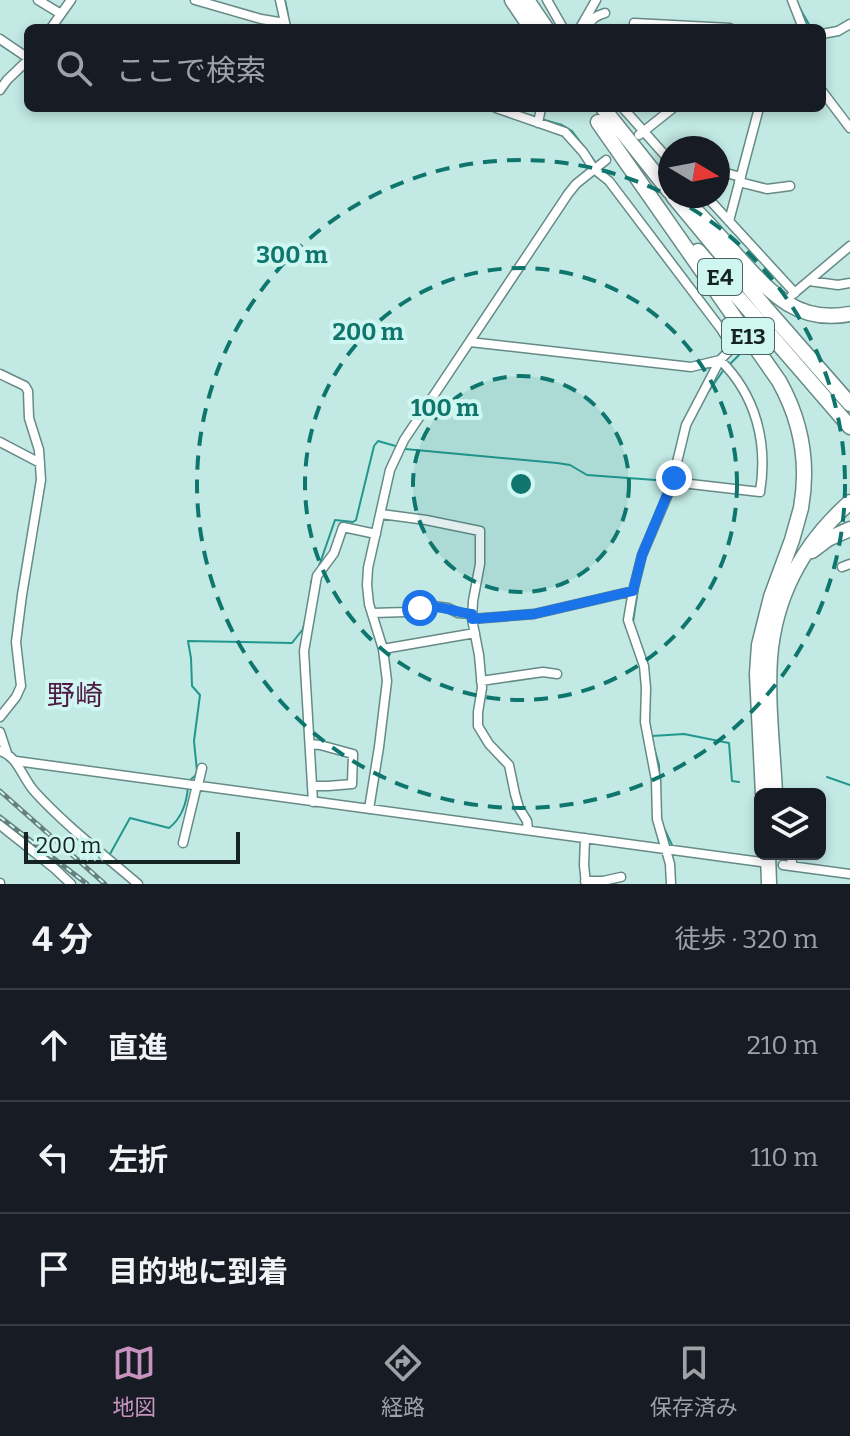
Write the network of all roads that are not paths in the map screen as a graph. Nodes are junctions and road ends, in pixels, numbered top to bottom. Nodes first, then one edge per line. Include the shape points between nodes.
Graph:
1 (38, 0) edge
2 (71, 0) edge
3 (195, 0) edge
4 (280, 0) edge
5 (512, 0) edge
6 (527, 0) edge
7 (547, 0) edge
8 (596, 0) edge
9 (792, 0) edge
10 (605, 13) dead end
11 (61, 14) junction
12 (634, 23) dead end
13 (54, 24) edge
14 (279, 24) edge
15 (286, 24) edge
16 (528, 24) edge
17 (543, 24) edge
18 (561, 24) edge
19 (582, 24) edge
20 (589, 24) edge
21 (653, 24) edge
22 (801, 24) edge
23 (850, 24) edge
24 (826, 33) edge
25 (0, 39) edge
26 (24, 56) edge
27 (24, 63) edge
28 (0, 90) edge
29 (826, 96) edge
30 (515, 112) edge
31 (626, 112) edge
32 (668, 112) edge
33 (758, 112) edge
34 (600, 115) edge
35 (539, 117) edge
36 (850, 128) edge
37 (642, 133) junction
38 (658, 149) edge
39 (640, 155) junction
40 (599, 165) junction
41 (658, 173) edge
42 (730, 175) edge
43 (658, 178) edge
44 (740, 180) junction
45 (790, 186) dead end
46 (683, 208) edge
47 (693, 208) edge
48 (717, 208) edge
49 (729, 221) junction
50 (850, 246) edge
51 (809, 281) junction
52 (850, 283) edge
53 (850, 314) edge
54 (470, 342) junction
55 (725, 365) junction
56 (0, 374) edge
57 (850, 404) edge
58 (850, 427) edge
59 (1, 444) edge
60 (40, 463) junction
61 (675, 482) junction
62 (850, 490) edge
63 (850, 502) edge
64 (381, 514) junction
65 (850, 529) edge
66 (376, 534) junction
67 (785, 579) junction
68 (633, 591) junction
69 (372, 613) junction
70 (472, 617) junction
71 (475, 633) junction
72 (383, 649) junction
73 (557, 674) dead end
74 (481, 681) junction
75 (0, 717) edge
76 (0, 732) edge
77 (310, 744) junction
78 (3, 752) edge
79 (16, 761) junction
80 (202, 768) dead end
81 (193, 784) junction
82 (312, 786) junction
83 (763, 788) edge
84 (775, 788) edge
85 (313, 802) junction
86 (369, 809) junction
87 (0, 825) edge
88 (528, 829) junction
89 (585, 838) junction
90 (183, 843) dead end
91 (671, 849) junction
92 (754, 857) edge
93 (764, 860) edge
94 (779, 860) edge
95 (781, 860) edge
96 (792, 860) edge
97 (793, 866) junction
98 (850, 874) edge
99 (621, 877) dead end
100 (585, 883) edge
101 (71, 884) edge
102 (138, 884) edge
103 (671, 884) edge
104 (769, 884) edge
105 (776, 884) edge

1 - 11 street
2 - 11 street
3 - 14 street
4 - 15 street
5 - 16 highway
6 - 17 highway
7 - 18 street
8 - 19 street
9 - 22 street
10 - 20 street
11 - 13 street
12 - 21 street
23 - 24 street
25 - 26 street
27 - 28 street
29 - 36 street
30 - 35 street
31 - 37 street
32 - 37 street
33 - 44 street
34 - 39 highway, E4
34 - 58 highway, E4 via 707,261
34 - 67 highway, E13 via 779,381 794,412 805,460 804,492
35 - 40 street via 565,132
37 - 38 street
39 - 41 highway
39 - 43 highway, E4
40 - 54 street via 568,194
40 - 55 street via 721,329 737,343
42 - 44 street
44 - 45 street via 767,189
44 - 49 street
46 - 57 highway, E4
47 - 53 highway, E13 via 779,298 814,315
48 - 49 street
49 - 51 street via 793,294
50 - 51 street
51 - 52 street
54 - 55 street via 680,367
54 - 64 street via 396,454
55 - 61 street via 696,402 686,425
55 - 61 street via 758,423 763,453 760,492
56 - 60 street via 28,391
59 - 60 street
60 - 75 street via 16,642 21,686
61 - 68 street via 642,555
62 - 67 highway via 804,538
63 - 67 highway, E13
64 - 66 street
64 - 70 street via 480,531
65 - 67 highway via 819,545
66 - 69 street via 367,585
66 - 77 street via 343,527 334,553 317,576 304,651
67 - 83 highway, E13 via 762,628 758,659
67 - 84 highway, E13 via 770,658
68 - 70 street via 534,614
68 - 91 street via 628,620 644,666 657,819
69 - 70 street via 434,606
69 - 72 street
70 - 71 street
71 - 72 street
71 - 74 street
72 - 86 street via 387,681
73 - 74 street
74 - 88 street via 478,726 509,765
76 - 78 street
77 - 82 street
77 - 82 street via 353,754 352,784
78 - 79 street
79 - 81 street
79 - 102 street via 34,791
80 - 81 street
81 - 85 street
81 - 90 street
82 - 85 street
85 - 86 street
86 - 88 street
87 - 101 street
88 - 89 street
89 - 91 street
89 - 100 street
91 - 92 street
91 - 103 street
93 - 104 highway
94 - 105 highway
95 - 97 street
96 - 97 street
97 - 98 street
99 - 100 street

